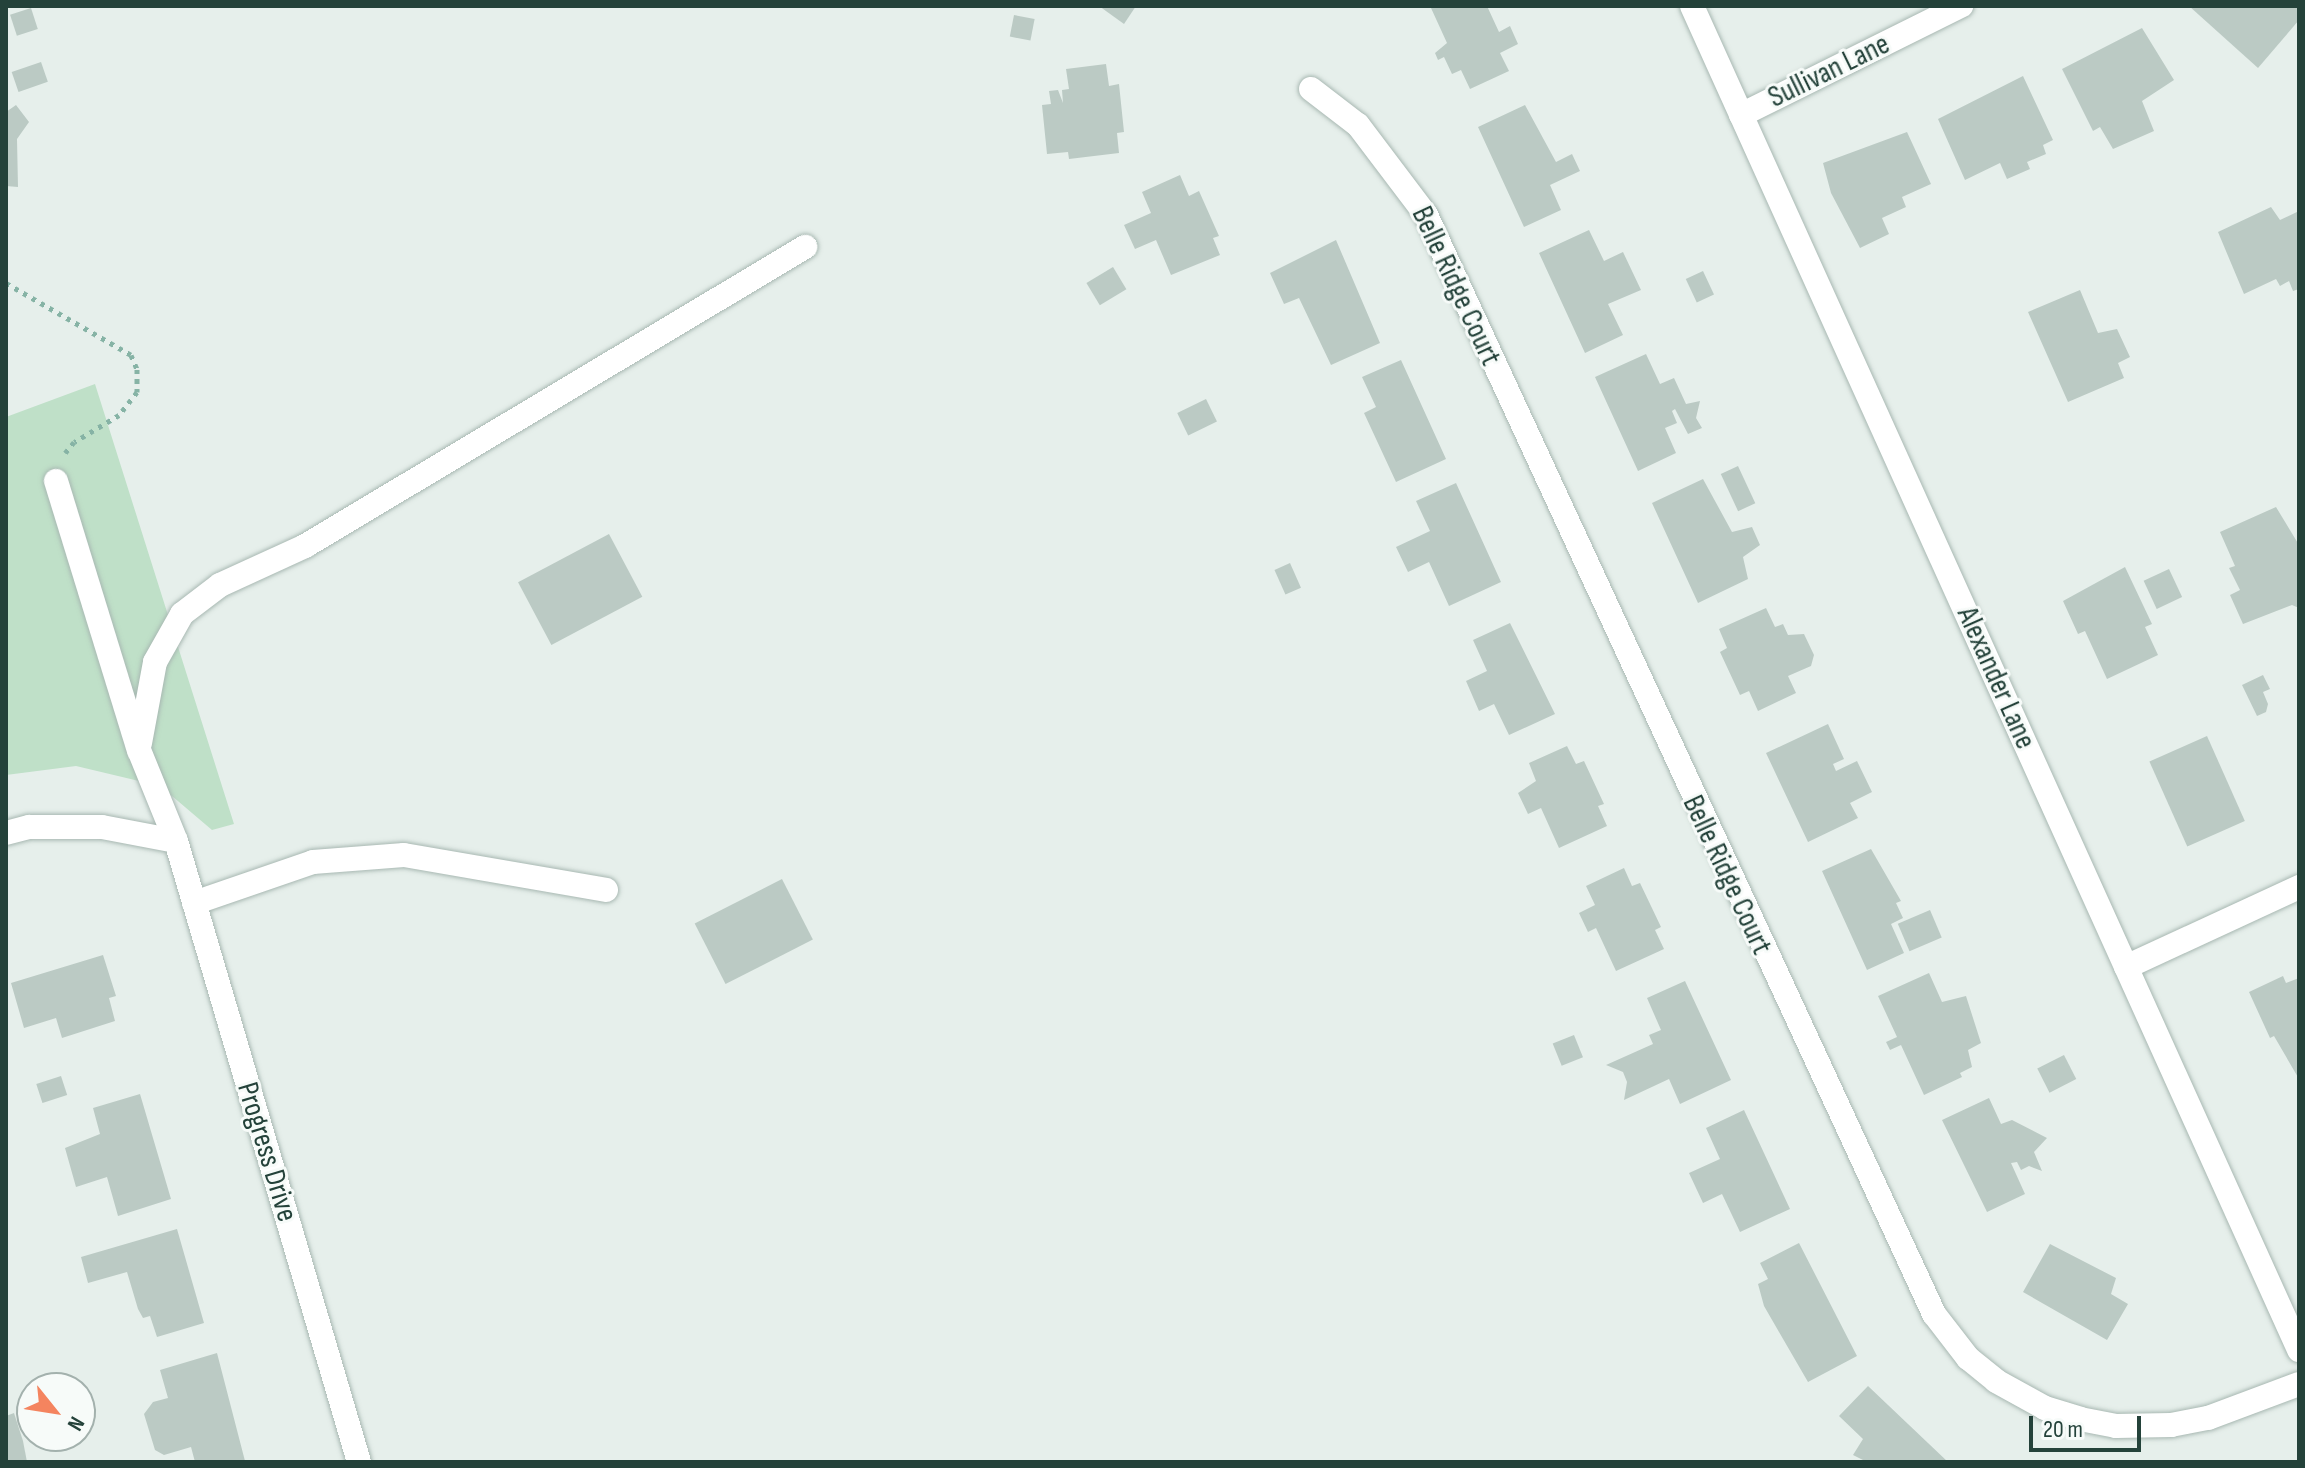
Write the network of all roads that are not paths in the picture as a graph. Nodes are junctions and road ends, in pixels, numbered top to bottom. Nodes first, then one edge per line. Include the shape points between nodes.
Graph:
1 (1692, 6) edge
2 (1961, 6) edge
3 (1311, 89) dead end
4 (1741, 115) junction
5 (805, 247) dead end
6 (56, 481) road end
7 (139, 750) junction
8 (6, 833) edge
9 (176, 841) junction
10 (2299, 887) edge
11 (606, 890) dead end
12 (194, 903) junction
13 (2126, 967) junction
14 (2299, 1350) edge
15 (2299, 1384) edge
16 (359, 1462) edge

1 - 4 street, Alexander Lane
2 - 4 street, Sullivan Lane
3 - 15 street, Belle Ridge Court via 1358,125 1426,215 1934,1314 1968,1358 1996,1381 2045,1408 2116,1426 2208,1418
4 - 13 street, Alexander Lane
5 - 7 street via 305,546 220,585 182,614 155,662
6 - 7 street, Progress Drive
7 - 9 street, Progress Drive
8 - 9 street via 29,827 102,827
9 - 12 street, Progress Drive
10 - 13 street
11 - 12 street via 404,855 313,862
12 - 16 street, Progress Drive
13 - 14 street, Alexander Lane

